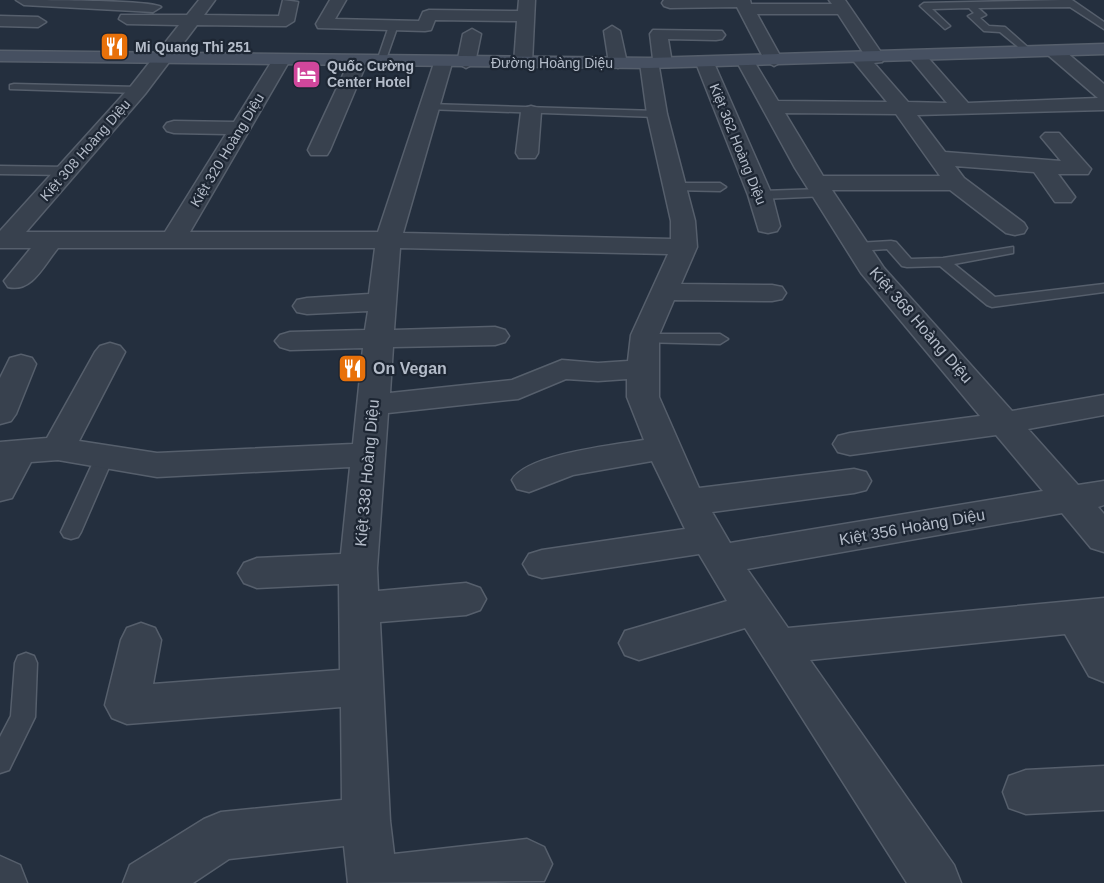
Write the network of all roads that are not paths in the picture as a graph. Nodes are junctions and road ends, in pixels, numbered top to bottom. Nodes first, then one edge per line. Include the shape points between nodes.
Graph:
1 (24, 0) edge
2 (338, 0) edge
3 (461, 0) edge
4 (73, 1) edge
5 (1069, 2) edge
6 (670, 3) dead end
7 (744, 4) edge
8 (841, 5) edge
9 (969, 6) junction
10 (527, 8) edge
11 (372, 9) dead end
12 (200, 10) edge
13 (126, 12) junction
14 (448, 15) junction
15 (326, 18) junction
16 (0, 21) edge
17 (38, 22) dead end
18 (101, 22) dead end
19 (346, 24) junction
20 (393, 25) junction
21 (945, 26) dead end
22 (1104, 26) edge
23 (612, 31) dead end
24 (472, 34) dead end
25 (716, 34) dead end
26 (1054, 51) junction
27 (1101, 51) edge
28 (1028, 52) junction
29 (917, 56) junction
30 (0, 57) edge
31 (868, 58) junction
32 (161, 59) junction
33 (281, 60) junction
34 (774, 61) junction
35 (358, 62) junction
36 (380, 62) junction
37 (746, 62) junction
38 (454, 63) junction
39 (523, 63) junction
40 (644, 63) junction
41 (705, 63) junction
42 (14, 87) dead end
43 (138, 90) junction
44 (1104, 94) edge
45 (1104, 104) edge
46 (429, 107) junction
47 (771, 107) junction
48 (901, 107) junction
49 (963, 109) junction
50 (531, 112) junction
51 (657, 114) junction
52 (174, 127) dead end
53 (240, 128) junction
54 (1052, 137) dead end
55 (319, 150) dead end
56 (742, 151) junction
57 (778, 151) junction
58 (527, 153) dead end
59 (938, 158) junction
60 (1041, 166) junction
61 (1080, 169) junction
62 (1104, 169) edge
63 (0, 170) edge
64 (67, 171) junction
65 (956, 183) junction
66 (675, 187) junction
67 (720, 187) dead end
68 (819, 188) junction
69 (760, 195) junction
70 (1063, 197) dead end
71 (768, 226) dead end
72 (1015, 228) dead end
73 (3, 240) edge
74 (51, 240) junction
75 (173, 240) junction
76 (388, 240) junction
77 (684, 247) junction
78 (857, 247) junction
79 (1008, 250) dead end
80 (944, 262) junction
81 (17, 281) dead end
82 (1104, 288) edge
83 (664, 292) junction
84 (772, 293) dead end
85 (383, 302) junction
86 (307, 306) dead end
87 (495, 336) dead end
88 (379, 338) junction
89 (720, 339) dead end
90 (290, 340) dead end
91 (110, 352) dead end
92 (643, 354) junction
93 (21, 364) dead end
94 (373, 405) junction
95 (1104, 405) edge
96 (0, 414) edge
97 (1005, 423) junction
98 (850, 444) dead end
99 (664, 448) junction
100 (58, 449) junction
101 (9, 453) edge
102 (368, 455) junction
103 (104, 458) junction
104 (529, 480) dead end
105 (854, 481) dead end
106 (0, 489) edge
107 (1088, 497) edge
108 (689, 501) junction
109 (71, 532) dead end
110 (1104, 538) edge
111 (714, 549) junction
112 (542, 564) dead end
113 (358, 568) junction
114 (257, 573) dead end
115 (466, 599) dead end
116 (359, 608) junction
117 (753, 610) junction
118 (1090, 616) edge
119 (141, 640) dead end
120 (639, 643) dead end
121 (776, 646) junction
122 (26, 663) dead end
123 (1104, 664) edge
124 (362, 687) junction
125 (0, 762) edge
126 (1104, 788) edge
127 (1026, 792) dead end
128 (366, 821) junction
129 (527, 864) dead end
130 (373, 882) edge
131 (148, 883) edge
132 (936, 883) edge

1 - 4 street
2 - 15 street
3 - 14 street
4 - 13 street
5 - 9 lane
5 - 22 lane
6 - 7 street
7 - 8 street
7 - 34 street
8 - 31 street
9 - 21 lane via 924,6
9 - 28 lane via 982,15 972,16 987,29 1002,28
10 - 14 street
10 - 39 street
11 - 19 street via 354,10
12 - 13 street
12 - 15 street via 286,21 288,10
12 - 32 street, Kiệt 308 Hoàng Diệu
13 - 18 street
14 - 20 street via 429,15 425,26
15 - 19 street via 324,24
16 - 17 street
19 - 20 street
20 - 36 lane
23 - 40 street
24 - 38 street, Kiệt 338 Hoàng Diệu
25 - 40 street via 659,34
26 - 27 main road, Đường Hoàng Diệu
26 - 28 main road, Đường Hoàng Diệu
26 - 44 street
28 - 29 main road, Đường Hoàng Diệu
29 - 31 main road, Đường Hoàng Diệu
29 - 49 street
30 - 32 main road, Đường Hoàng Diệu
31 - 34 main road, Đường Hoàng Diệu
31 - 48 street
32 - 33 main road, Đường Hoàng Diệu
32 - 43 street, Kiệt 308 Hoàng Diệu
33 - 35 main road, Đường Hoàng Diệu
33 - 53 street, Kiệt 320 Hoàng Diệu
34 - 37 main road, Đường Hoàng Diệu
35 - 36 main road, Đường Hoàng Diệu
35 - 55 street
36 - 38 main road, Đường Hoàng Diệu
37 - 41 main road, Đường Hoàng Diệu
37 - 47 street, Kiệt 368 Hoàng Diệu
38 - 39 main road, Đường Hoàng Diệu
38 - 46 street, Kiệt 338 Hoàng Diệu
39 - 40 main road, Đường Hoàng Diệu
40 - 41 main road, Đường Hoàng Diệu
40 - 51 street
41 - 56 street, Kiệt 362 Hoàng Diệu
42 - 43 lane
43 - 64 street, Kiệt 308 Hoàng Diệu
45 - 49 street
46 - 50 lane
46 - 76 street, Kiệt 338 Hoàng Diệu
47 - 48 street
47 - 57 street, Kiệt 368 Hoàng Diệu
48 - 49 street
48 - 59 street
50 - 51 lane
50 - 58 street
51 - 66 street
52 - 53 street
53 - 75 street, Kiệt 320 Hoàng Diệu
54 - 61 street
56 - 57 street
56 - 69 street, Kiệt 362 Hoàng Diệu
57 - 68 street, Kiệt 368 Hoàng Diệu
59 - 60 street
59 - 65 street
60 - 61 street
60 - 70 street
61 - 62 street
63 - 64 lane
64 - 73 street, Kiệt 308 Hoàng Diệu
65 - 68 street
65 - 72 street
66 - 67 lane
66 - 77 street via 683,220
68 - 69 lane
68 - 78 street, Kiệt 368 Hoàng Diệu
69 - 71 street, Kiệt 362 Hoàng Diệu
73 - 74 street
74 - 75 street
74 - 81 street
75 - 76 street
76 - 77 street
76 - 85 street, Kiệt 338 Hoàng Diệu
77 - 83 street
78 - 80 lane via 891,245 908,263
78 - 97 street, Kiệt 368 Hoàng Diệu via 874,273
79 - 80 lane
80 - 82 lane via 992,302
83 - 84 street
83 - 92 street
85 - 86 street
85 - 88 street, Kiệt 338 Hoàng Diệu
87 - 88 street
88 - 90 street
88 - 94 street, Kiệt 338 Hoàng Diệu
89 - 92 lane
91 - 100 street
92 - 94 street via 598,372 562,369 518,389
92 - 99 street via 644,397
93 - 96 street
94 - 102 street, Kiệt 338 Hoàng Diệu
95 - 97 street
97 - 98 street
97 - 107 street, Kiệt 368 Hoàng Diệu
99 - 104 street via 566,465
99 - 108 street
100 - 101 street
100 - 103 street
101 - 106 street
102 - 103 street via 157,465
102 - 113 street, Kiệt 338 Hoàng Diệu
103 - 109 lane
105 - 108 street
107 - 110 street, Kiệt 368 Hoàng Diệu
107 - 111 street, Kiệt 356 Hoàng Diệu
108 - 111 street
111 - 112 street, Kiệt 356 Hoàng Diệu
111 - 117 street
113 - 114 street
113 - 116 street, Kiệt 338 Hoàng Diệu
115 - 116 street
116 - 124 street, Kiệt 338 Hoàng Diệu
117 - 120 street
117 - 121 street
118 - 121 street
118 - 123 street
119 - 124 street via 127,705
121 - 132 street
122 - 125 lane via 23,717
124 - 128 street, Kiệt 338 Hoàng Diệu
126 - 127 street
128 - 130 street, Kiệt 338 Hoàng Diệu
128 - 131 street via 221,836
129 - 130 street

